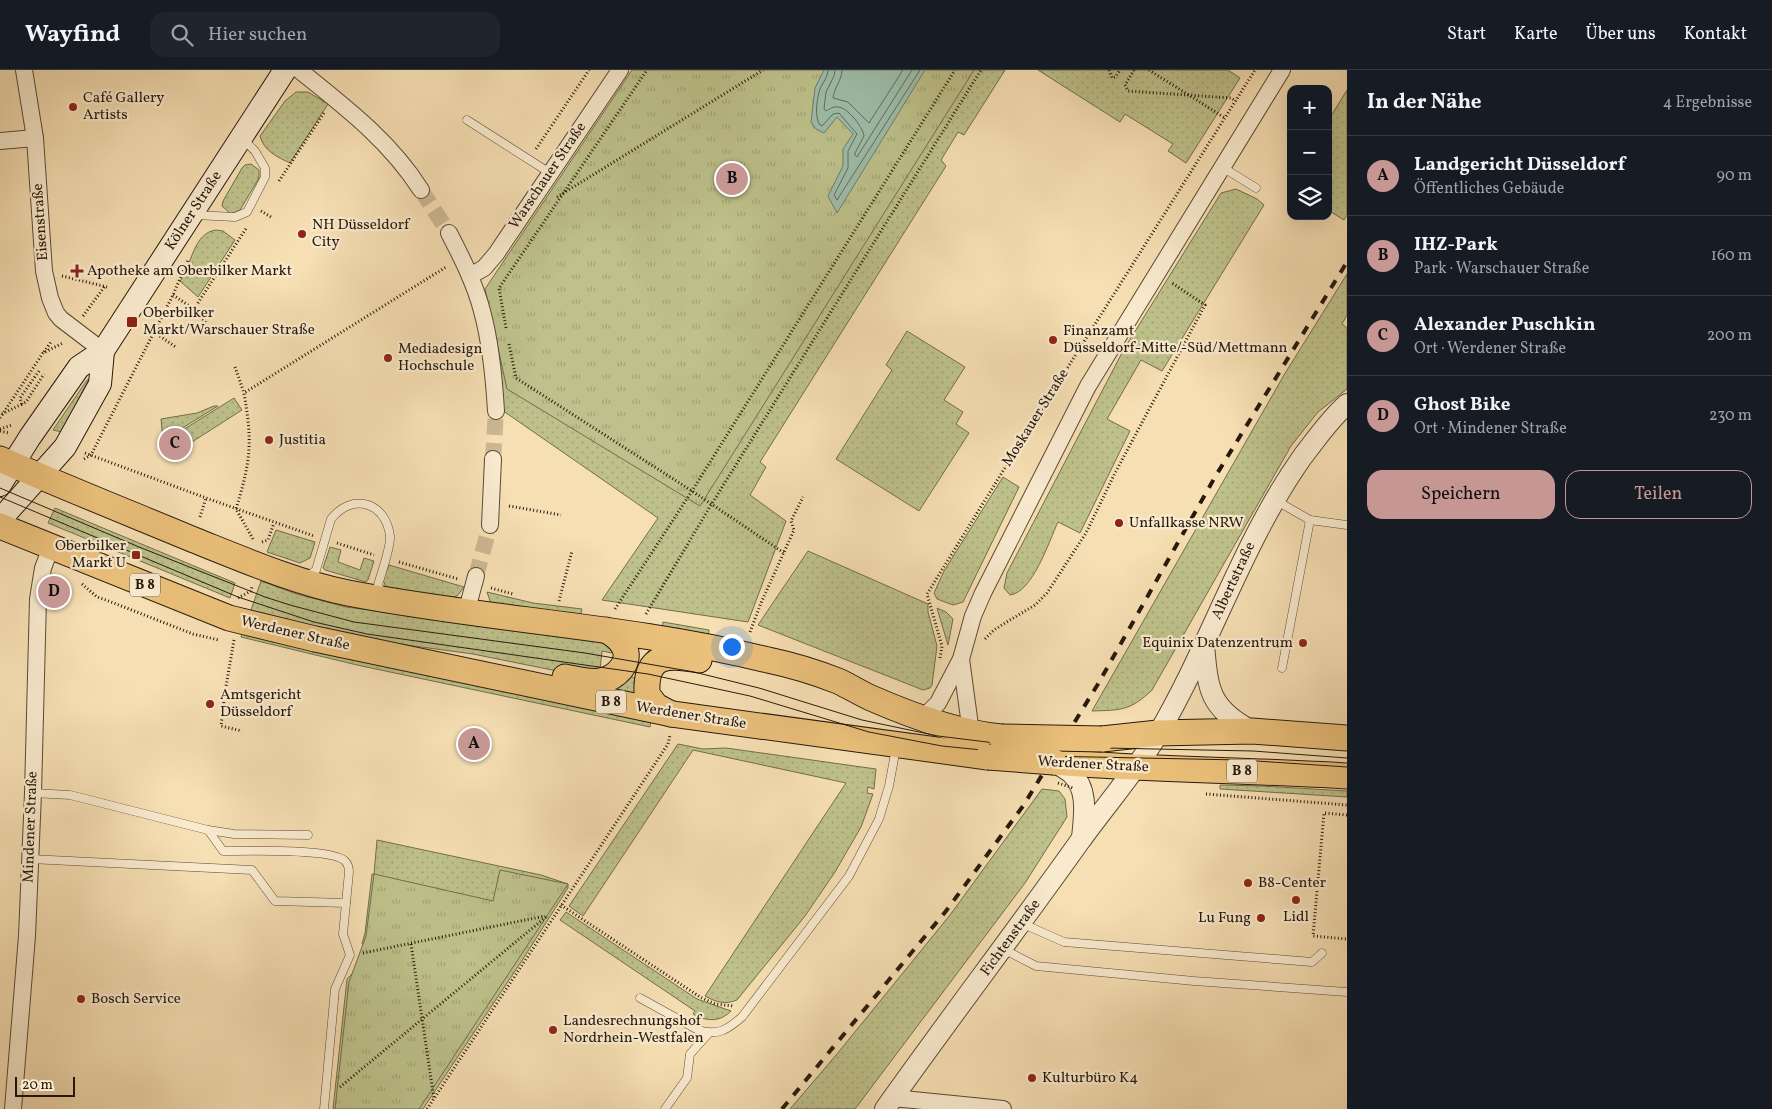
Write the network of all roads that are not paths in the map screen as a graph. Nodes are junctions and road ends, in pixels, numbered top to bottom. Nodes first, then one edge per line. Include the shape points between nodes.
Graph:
1 (24, 70) edge
2 (286, 70) edge
3 (299, 70) edge
4 (620, 70) edge
5 (1282, 70) edge
6 (467, 120) dead end
7 (35, 138) junction
8 (241, 138) junction
9 (0, 141) edge
10 (1222, 167) junction
11 (550, 173) junction
12 (1256, 188) dead end
13 (421, 190) tunnel mouth
14 (191, 215) junction
15 (449, 233) tunnel mouth
16 (470, 276) junction
17 (103, 351) junction
18 (1347, 404) edge
19 (496, 411) tunnel mouth
20 (493, 459) tunnel mouth
21 (15, 471) edge
22 (1275, 500) junction
23 (0, 520) edge
24 (1310, 520) junction
25 (490, 525) tunnel mouth
26 (1347, 525) edge
27 (0, 526) edge
28 (51, 547) junction
29 (302, 580) junction
30 (475, 580) tunnel mouth
31 (386, 599) junction
32 (466, 613) junction
33 (609, 616) junction
34 (1204, 643) junction
35 (961, 659) junction
36 (443, 666) junction
37 (1282, 668) dead end
38 (869, 698) junction
39 (672, 714) junction
40 (923, 718) junction
41 (1252, 731) junction
42 (971, 733) junction
43 (1158, 734) junction
44 (1347, 738) edge
45 (896, 745) junction
46 (994, 747) junction
47 (1054, 762) junction
48 (1137, 767) junction
49 (1347, 776) edge
50 (33, 793) junction
51 (208, 830) junction
52 (308, 835) dead end
53 (1082, 838) junction
54 (30, 860) junction
55 (346, 903) junction
56 (1022, 923) junction
57 (1002, 949) junction
58 (1322, 953) dead end
59 (1347, 992) edge
60 (640, 998) dead end
61 (709, 1033) junction
62 (889, 1104) edge
63 (12, 1109) edge
64 (324, 1109) edge
65 (666, 1109) edge
66 (1003, 1109) edge

1 - 7 street, Eisenstraße
2 - 8 main road, Kölner Straße
3 - 13 street via 367,126 398,158
4 - 11 street, Warschauer Straße
5 - 10 street, Moskauer Straße
6 - 11 lane
7 - 9 street
7 - 17 street, Eisenstraße via 44,271 50,298 56,313
8 - 14 main road, Kölner Straße
8 - 14 lane via 255,151 265,168 265,177 247,212 235,217
10 - 12 lane
10 - 35 street, Moskauer Straße via 1088,386 983,593
11 - 16 street, Warschauer Straße via 496,254 484,268
14 - 17 main road, Kölner Straße
15 - 16 street
16 - 19 street via 488,335
17 - 21 main road, Kölner Straße via 79,367
17 - 21 main road, Kölner Straße via 100,384 65,447
18 - 22 street, Albertstraße via 1316,439
20 - 25 street
21 - 23 main road, Kölner Straße
21 - 29 main road, Werdener Straße / B 8
22 - 24 lane
22 - 34 street, Albertstraße
24 - 26 lane
24 - 37 lane
27 - 28 main road, Werdener Straße / B 8
28 - 36 main road, Werdener Straße / B 8 via 240,621
28 - 50 street, Mindener Straße via 43,568 38,599
29 - 31 main road, Werdener Straße / B 8
29 - 31 lane via 316,570 331,519 336,513 350,504 366,504 379,512 390,537 378,585
30 - 32 street
31 - 32 main road, Werdener Straße / B 8
32 - 33 main road, Werdener Straße / B 8
33 - 36 main road via 626,651 621,670 610,680 578,680 472,658
33 - 38 main road, Werdener Straße / B 8 via 701,645 804,670 841,682
34 - 41 street via 1214,699 1222,712
34 - 43 street, Albertstraße
35 - 40 street, Moskauer Straße via 938,703
35 - 42 street, Moskauer Straße
36 - 39 main road, Werdener Straße / B 8
38 - 39 main road via 838,695 783,678 677,656 666,657 654,665 648,674 646,687 651,701
38 - 40 main road, Werdener Straße / B 8
39 - 45 main road, Werdener Straße / B 8
40 - 42 main road, Werdener Straße / B 8
41 - 43 main road, Werdener Straße / B 8
41 - 44 main road, Werdener Straße / B 8
42 - 46 main road, Werdener Straße / B 8
43 - 46 main road, Werdener Straße / B 8, bridge
43 - 48 street, Albertstraße
45 - 46 main road, Werdener Straße / B 8
45 - 61 lane via 879,819 849,876 742,1017 716,1033
46 - 47 main road, Werdener Straße / B 8, bridge
47 - 48 main road, Werdener Straße / B 8
47 - 53 street via 1071,772 1078,781 1084,803
48 - 49 main road, Werdener Straße / B 8
48 - 53 street, Fichtenstraße
50 - 51 lane via 70,795
50 - 54 street, Mindener Straße
51 - 52 lane via 234,834
51 - 55 lane via 223,851 286,851 340,858 347,863 350,872
53 - 56 street, Fichtenstraße
54 - 55 lane via 252,870 275,900
54 - 63 street, Mindener Straße
55 - 64 lane via 343,934 350,955 336,989
56 - 57 street, Fichtenstraße
56 - 58 lane via 1064,942 1312,962
57 - 59 lane via 1036,966
57 - 62 street, Fichtenstraße
60 - 61 lane
61 - 65 lane via 690,1054 687,1078
62 - 66 street

